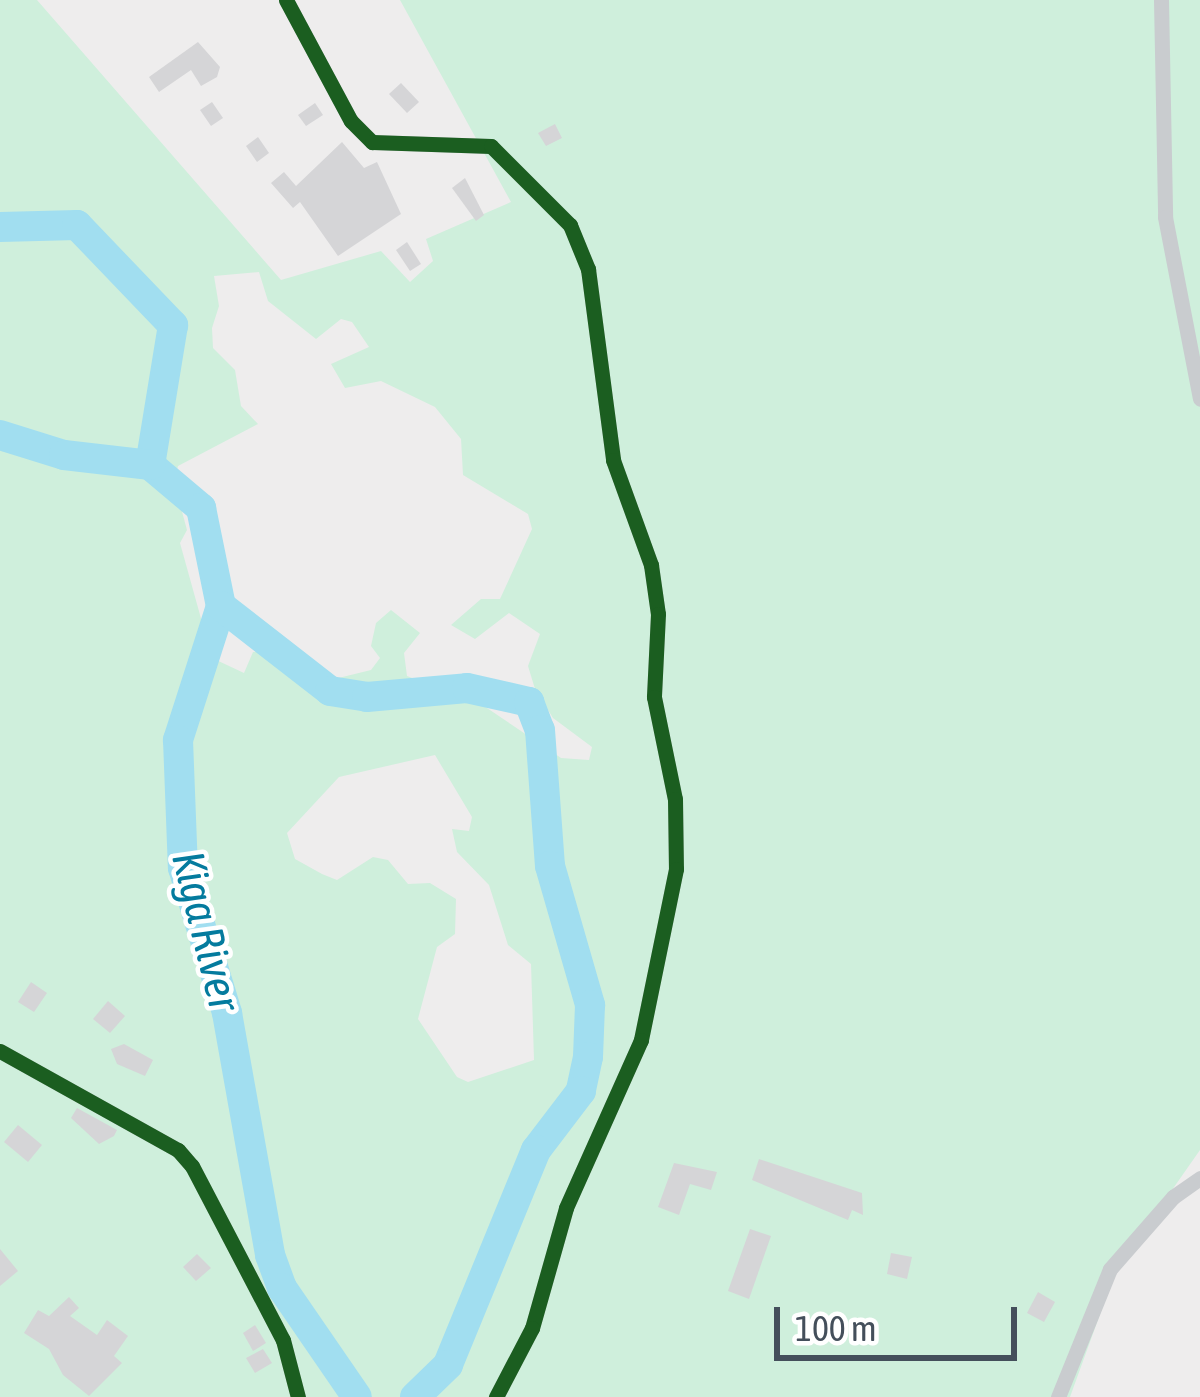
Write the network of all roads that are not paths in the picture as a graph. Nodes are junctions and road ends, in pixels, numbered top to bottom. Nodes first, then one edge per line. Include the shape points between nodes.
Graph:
1 (286, 0) edge
2 (1161, 0) edge
3 (1200, 399) edge
4 (0, 1051) edge
5 (1200, 1178) edge
6 (298, 1397) edge
7 (496, 1397) edge
8 (1058, 1397) edge

1 - 7 street via 351,121 372,142 490,146 570,225 589,269 613,460 651,565 654,697 675,800 676,869 641,1040 566,1208 532,1328
2 - 3 street via 1166,217
4 - 6 street via 178,1150 192,1166 283,1340
5 - 8 street via 1173,1197 1110,1270

